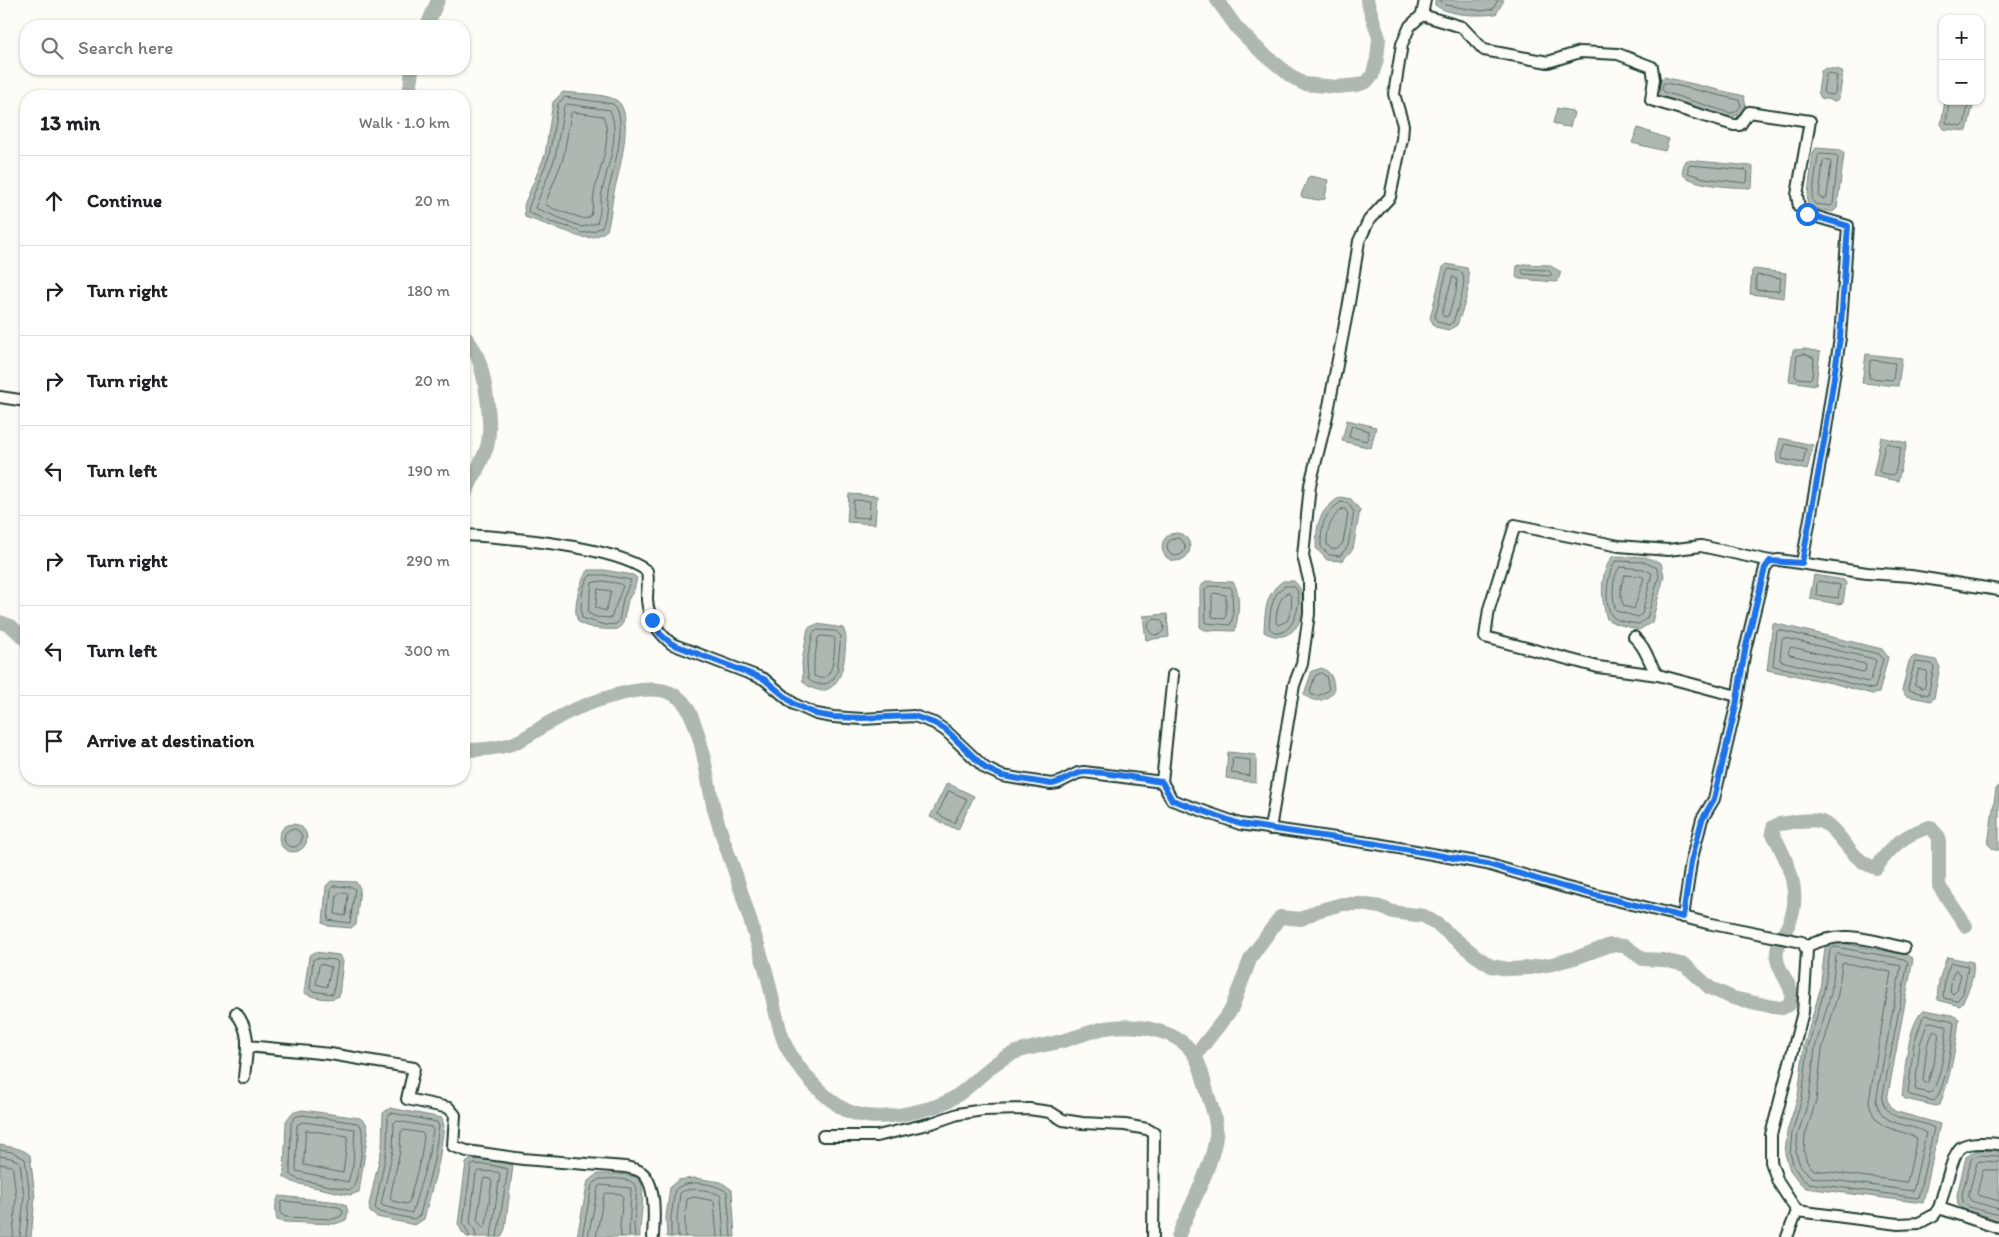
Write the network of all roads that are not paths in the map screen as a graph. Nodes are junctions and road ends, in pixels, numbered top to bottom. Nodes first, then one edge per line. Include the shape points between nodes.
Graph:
1 (1425, 0) edge
2 (1422, 15) junction
3 (0, 397) edge
4 (20, 400) edge
5 (470, 535) edge
6 (1770, 561) junction
7 (1802, 563) junction
8 (1999, 590) edge
9 (1634, 637) dead end
10 (1173, 675) dead end
11 (1658, 675) junction
12 (1737, 696) junction
13 (1162, 782) junction
14 (1270, 829) junction
15 (1683, 917) junction
16 (1805, 947) junction
17 (1904, 948) dead end
18 (236, 1013) dead end
19 (247, 1046) junction
20 (244, 1078) dead end
21 (823, 1136) dead end
22 (1999, 1144) edge
23 (1939, 1208) junction
24 (1797, 1211) junction
25 (1999, 1228) edge
26 (653, 1237) edge
27 (1152, 1237) edge
28 (1787, 1237) edge

1 - 2 street
2 - 7 street via 1462,27 1484,50 1548,62 1580,52 1618,54 1652,67 1654,79 1650,100 1734,125 1740,124 1749,112 1810,122 1798,207 1807,214 1848,226 1840,338
2 - 14 street via 1410,26 1402,44 1394,94 1404,125 1390,197 1369,220 1359,241 1327,416 1310,485 1303,556 1309,580 1309,614
3 - 4 street
5 - 13 street via 576,548 640,566 647,571 647,601 660,634 672,644 764,679 794,704 816,714 862,718 914,716 946,730 985,768 1002,776 1037,783 1058,783 1084,772
6 - 7 street
6 - 11 street via 1701,546 1668,550 1619,546 1515,525 1489,609 1485,637 1598,667
6 - 12 street via 1765,568
7 - 8 street
9 - 11 street
10 - 13 street
11 - 12 street
12 - 15 street via 1714,799 1702,820 1691,862
13 - 14 street via 1172,800 1240,824
14 - 15 street via 1487,864
15 - 16 street via 1802,942
16 - 17 street via 1830,937 1846,936
16 - 24 street via 1803,1012 1771,1135 1771,1162 1778,1182
18 - 19 street via 245,1024
19 - 20 street
19 - 26 street via 330,1054 414,1068 407,1100 449,1108 455,1115 453,1146 523,1159 625,1167 640,1172 649,1182 655,1215
21 - 27 street via 877,1136 958,1114 1029,1108 1050,1112 1063,1120 1147,1129 1154,1133
22 - 23 street via 1961,1147 1955,1155
23 - 24 street via 1919,1224
23 - 25 street
24 - 28 street

